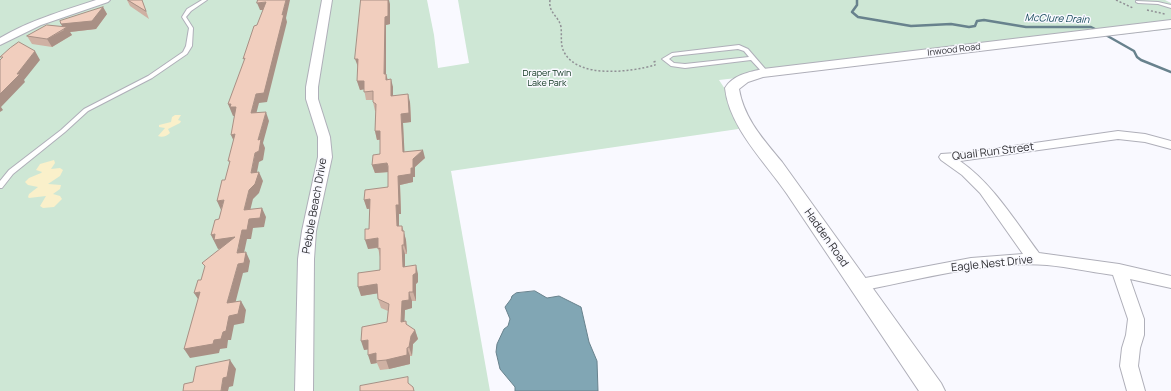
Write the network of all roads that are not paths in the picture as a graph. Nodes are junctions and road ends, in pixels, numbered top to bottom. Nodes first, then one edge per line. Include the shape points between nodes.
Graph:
1 (105, 0) edge
2 (205, 0) edge
3 (327, 0) edge
4 (1138, 2) dead end
5 (1171, 7) edge
6 (1171, 24) edge
7 (5, 36) edge
8 (0, 42) edge
9 (752, 58) junction
10 (765, 72) junction
11 (738, 82) joint
12 (1171, 145) edge
13 (0, 186) edge
14 (1035, 260) junction
15 (1118, 270) junction
16 (1171, 282) edge
17 (860, 284) junction
18 (304, 391) edge
19 (933, 391) edge
20 (1136, 391) edge

1 - 7 street
2 - 13 lane via 189,10 184,17 191,28 189,46 185,53 150,77 86,110 11,172
3 - 18 street, Pebble Beach Drive via 312,88 312,99 324,137 324,157 306,259
4 - 5 lane via 1158,3
6 - 10 street, Inwood Road
7 - 8 street
9 - 9 lane via 746,50 739,47 672,55 665,59 673,65 685,66
9 - 10 lane
10 - 11 street, Inwood Road via 751,75
11 - 17 street, Hadden Road via 732,88 736,107 753,136
12 - 14 street, Quail Run Street via 1153,138 1118,135 972,156 946,157 967,172 985,190
14 - 15 street, Eagle Nest Drive
14 - 17 street, Eagle Nest Drive via 971,264
15 - 16 street, Eagle Nest Drive
15 - 20 street via 1136,318 1129,366
17 - 19 street, Hadden Road

